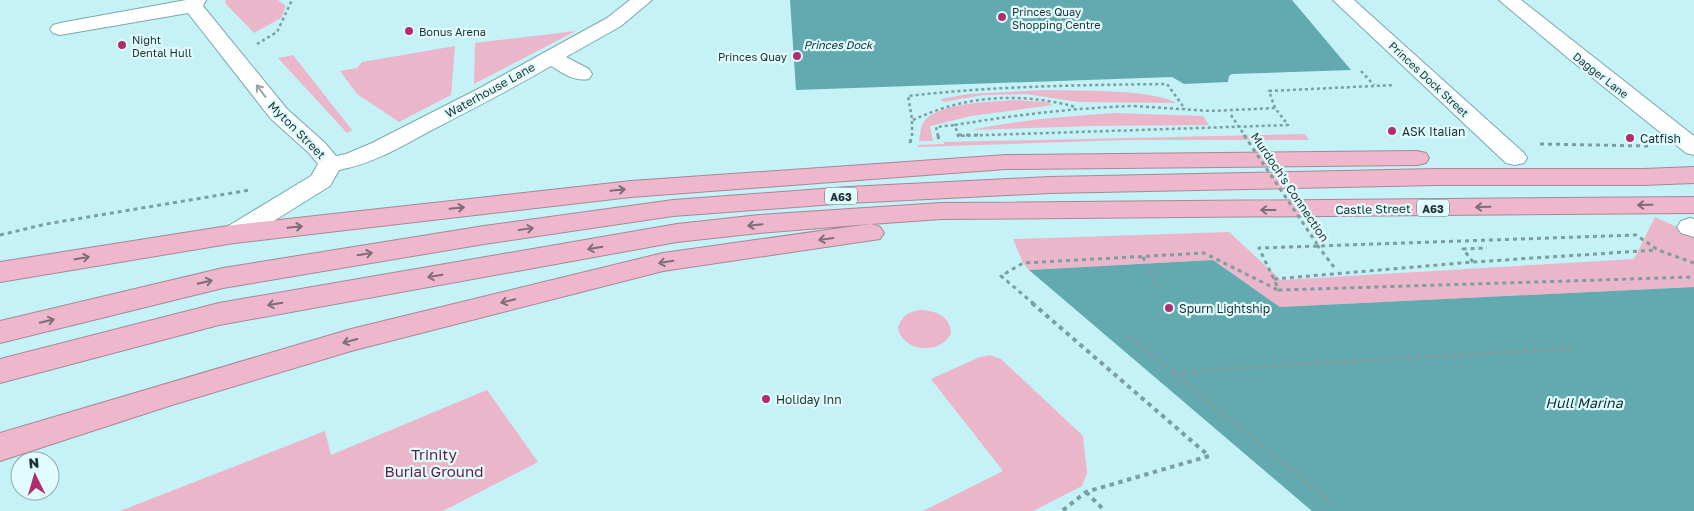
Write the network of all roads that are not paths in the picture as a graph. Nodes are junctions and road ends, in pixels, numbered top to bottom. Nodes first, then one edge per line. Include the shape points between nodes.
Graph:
1 (642, 0) edge
2 (1343, 0) edge
3 (1509, 0) edge
4 (194, 3) edge
5 (60, 29) dead end
6 (550, 58) junction
7 (581, 74) dead end
8 (1694, 147) edge
9 (1508, 151) junction
10 (330, 164) junction
11 (1694, 169) edge
12 (1694, 175) edge
13 (1171, 210) junction
14 (1693, 220) edge
15 (234, 234) junction
16 (0, 272) edge
17 (0, 332) edge
18 (0, 371) edge
19 (0, 447) edge

1 - 6 street, Waterhouse Lane via 614,22
2 - 9 street, Princes Dock Street
3 - 8 street, Dagger Lane
4 - 5 street
10 -> 4 street, Myton Street via 279,114
6 - 7 street
6 - 10 street, Waterhouse Lane via 380,148 352,160
9 - 11 highway, A63
15 -> 9 highway, A63 via 630,189 1006,162
10 - 15 street, Myton Street via 321,181
17 -> 12 highway, A63 via 223,278 474,236 673,208 1049,185
14 -> 13 highway, Castle Street / A63
13 -> 18 highway, A63 via 941,211 677,233 219,314
13 -> 19 highway via 920,226 663,262 352,340
16 -> 15 highway, A63

